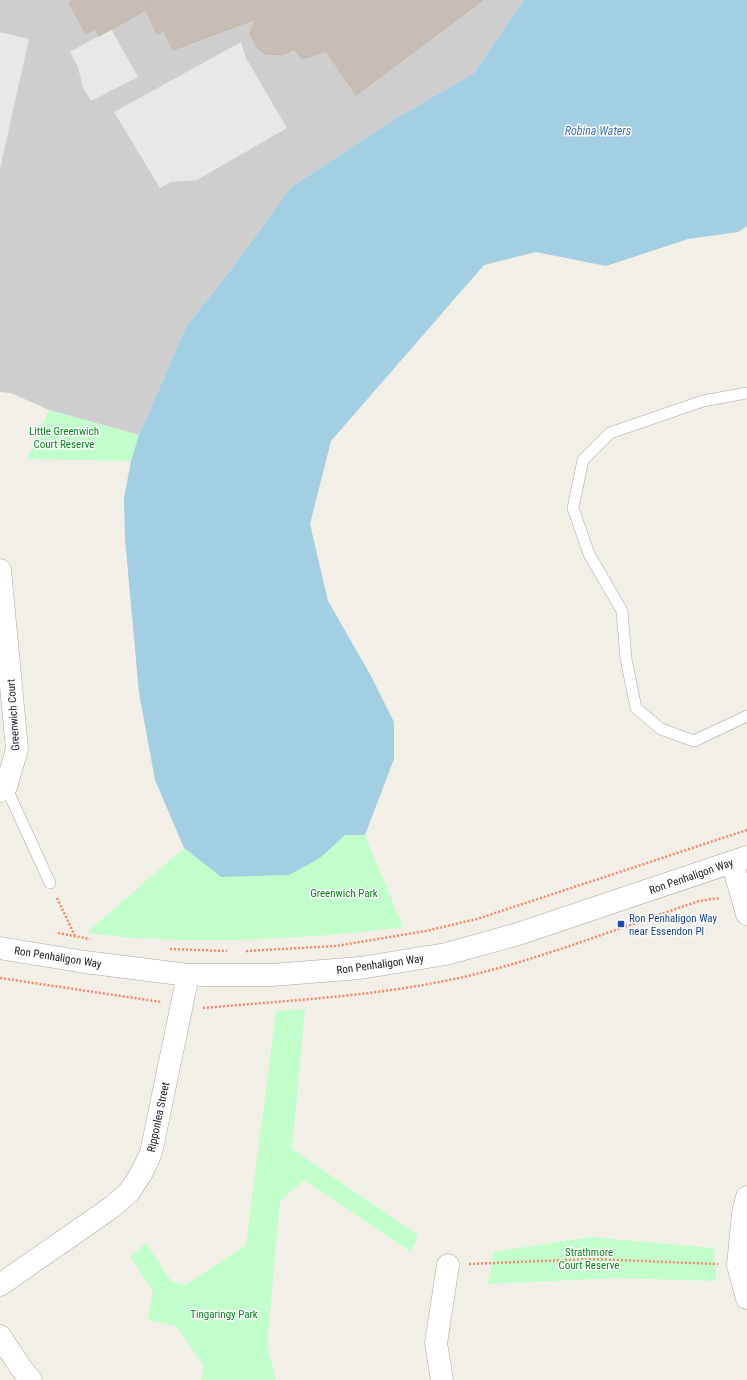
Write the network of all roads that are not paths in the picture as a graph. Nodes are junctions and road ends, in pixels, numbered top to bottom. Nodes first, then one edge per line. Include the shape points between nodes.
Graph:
1 (747, 394) edge
2 (0, 570) edge
3 (747, 716) edge
4 (3, 789) edge
5 (740, 859) edge
6 (50, 883) road end
7 (747, 914) edge
8 (0, 948) edge
9 (188, 975) junction
10 (747, 1197) edge
11 (448, 1265) road end
12 (0, 1285) edge
13 (747, 1298) edge
14 (0, 1336) edge
15 (30, 1380) edge
16 (442, 1380) edge

1 - 3 lane via 703,401 610,433 583,460 573,508 589,554 622,611 626,658 636,708 661,729 694,741
2 - 4 street, Greenwich Court via 17,749
4 - 6 lane, Greenwich Court
5 - 7 street
5 - 9 street, Ron Penhaligon Way via 518,934 446,954 360,968 272,975
8 - 9 street, Ron Penhaligon Way
9 - 12 street, Ripponlea Street via 151,1153 141,1174 129,1192 112,1207
10 - 13 street via 738,1264
11 - 16 street via 436,1343
14 - 15 street

